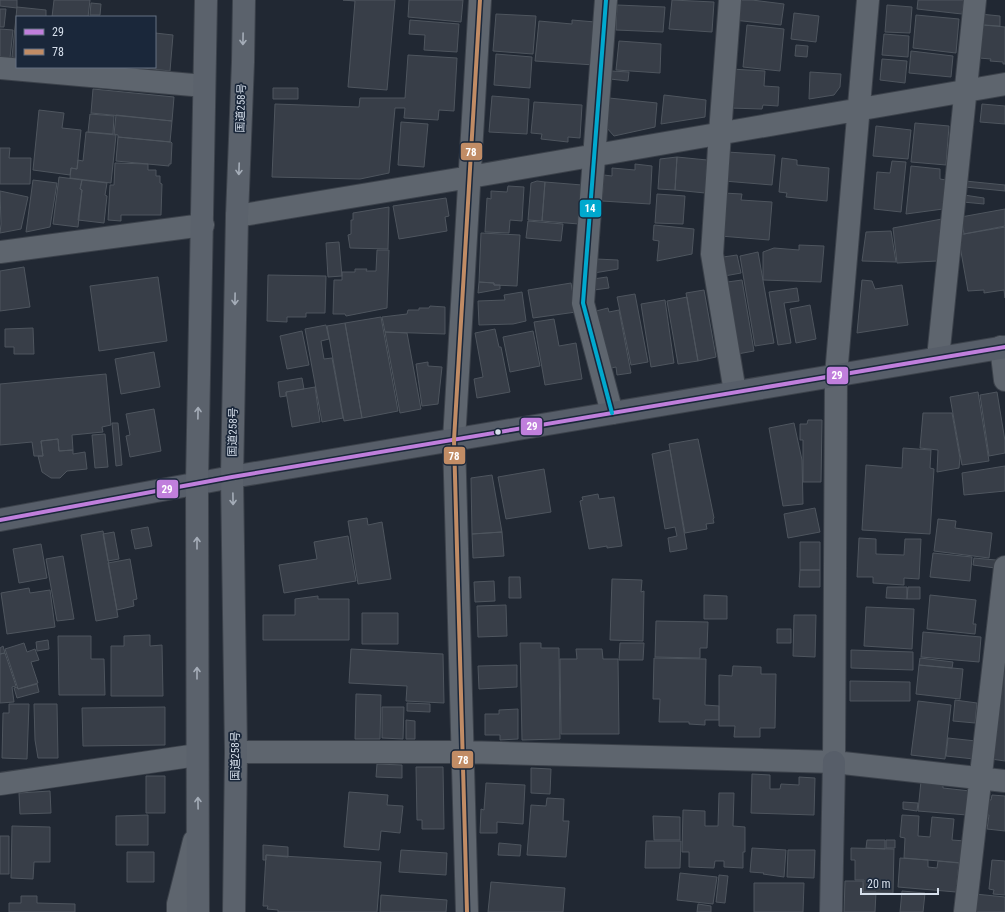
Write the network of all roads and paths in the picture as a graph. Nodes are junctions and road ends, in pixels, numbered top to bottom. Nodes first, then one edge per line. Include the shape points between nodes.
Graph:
1 (206, 0) edge
2 (244, 0) edge
3 (480, 0) edge
4 (606, 0) edge
5 (730, 0) edge
6 (868, 0) edge
7 (975, 0) edge
8 (0, 68) edge
9 (1005, 84) edge
10 (204, 86) junction
11 (966, 91) junction
12 (859, 109) junction
13 (720, 133) junction
14 (594, 155) junction
15 (470, 177) junction
16 (237, 216) junction
17 (203, 225) junction
18 (0, 252) edge
19 (1003, 347) edge
20 (938, 358) junction
21 (836, 375) junction
22 (1005, 380) edge
23 (735, 392) junction
24 (612, 413) junction
25 (454, 440) junction
26 (232, 477) junction
27 (196, 483) junction
28 (0, 520) edge
29 (1005, 567) edge
30 (236, 752) junction
31 (463, 752) junction
32 (197, 756) junction
33 (834, 762) junction
34 (981, 778) junction
35 (1005, 781) edge
36 (0, 784) edge
37 (198, 827) junction
38 (178, 912) edge
39 (198, 912) edge
40 (234, 912) edge
41 (467, 912) edge
42 (831, 912) edge
43 (965, 912) edge

1 - 10 highway
2 -> 16 highway, 国道258号
3 - 15 street
4 - 14 street
5 - 13 street
6 - 12 street
7 - 11 street
8 - 10 street
9 - 11 street
10 - 17 highway
11 - 12 street
11 - 20 street
12 - 13 street
12 - 21 street
13 - 14 street
13 - 23 street via 712,254
14 - 15 street
14 - 24 street via 583,303
15 - 16 street
15 - 25 street
16 -> 26 highway, 国道258号
17 - 18 street
27 -> 17 highway
19 - 20 main road
19 - 22 street
20 - 21 main road
21 - 23 main road
21 - 33 street
23 - 24 main road
24 - 25 main road
25 - 26 main road
25 - 31 street
26 - 27 main road
26 -> 30 highway, 国道258号
27 - 28 main road
32 -> 27 highway
29 - 34 street
30 - 31 street
30 - 40 highway, 国道258号
31 - 33 street
31 - 41 street
32 - 36 street
37 -> 32 highway
33 - 34 street
33 - 42 main road
34 - 35 street
34 - 43 street
37 - 38 street
37 - 39 highway

